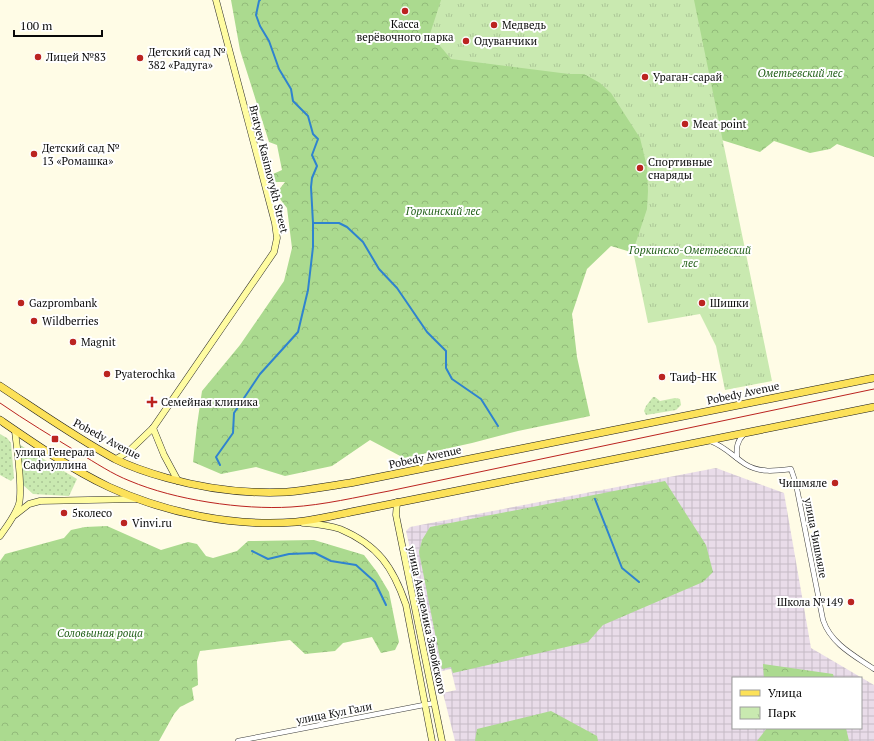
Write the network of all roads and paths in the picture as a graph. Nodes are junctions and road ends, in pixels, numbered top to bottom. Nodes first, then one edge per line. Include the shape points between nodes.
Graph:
1 (216, 0) edge
2 (874, 378) edge
3 (0, 386) edge
4 (874, 407) edge
5 (0, 420) edge
6 (153, 428) junction
7 (15, 430) junction
8 (745, 433) junction
9 (710, 440) junction
10 (737, 458) junction
11 (116, 459) junction
12 (178, 481) junction
13 (138, 499) junction
14 (397, 502) junction
15 (15, 515) junction
16 (296, 522) junction
17 (0, 536) edge
18 (874, 669) edge
19 (434, 702) junction
20 (424, 704) junction
21 (238, 741) edge
22 (432, 741) edge
23 (442, 741) edge

1 - 6 street, Bratyev Kasimovykh Street via 277,238 274,252
2 - 12 main road, Pobedy Avenue via 313,489 256,492 211,488
3 - 11 main road, Pobedy Avenue
4 - 8 main road
5 - 7 main road
6 - 11 street, Bratyev Kasimovykh Street via 128,452
6 - 12 street
7 - 13 main road via 70,466 108,487
7 - 15 street via 20,490
8 - 9 main road
8 - 10 street via 736,447
9 - 10 street, улица Чишмяле
9 - 14 main road
10 - 18 street, улица Чишмяле via 761,470 791,469 826,628 835,641
11 - 12 main road, Pobedy Avenue
13 - 15 street via 40,501 30,504
13 - 16 main road via 203,517
14 - 16 main road
14 - 19 street, улица Академика Завойского via 396,515
15 - 17 street
16 - 20 street, улица Академика Завойского via 338,529 358,538 376,551 391,569 406,605
19 - 20 street, улица Кул Гали
19 - 23 street, улица Академика Завойского
20 - 21 street, улица Кул Гали
20 - 22 street, улица Академика Завойского

